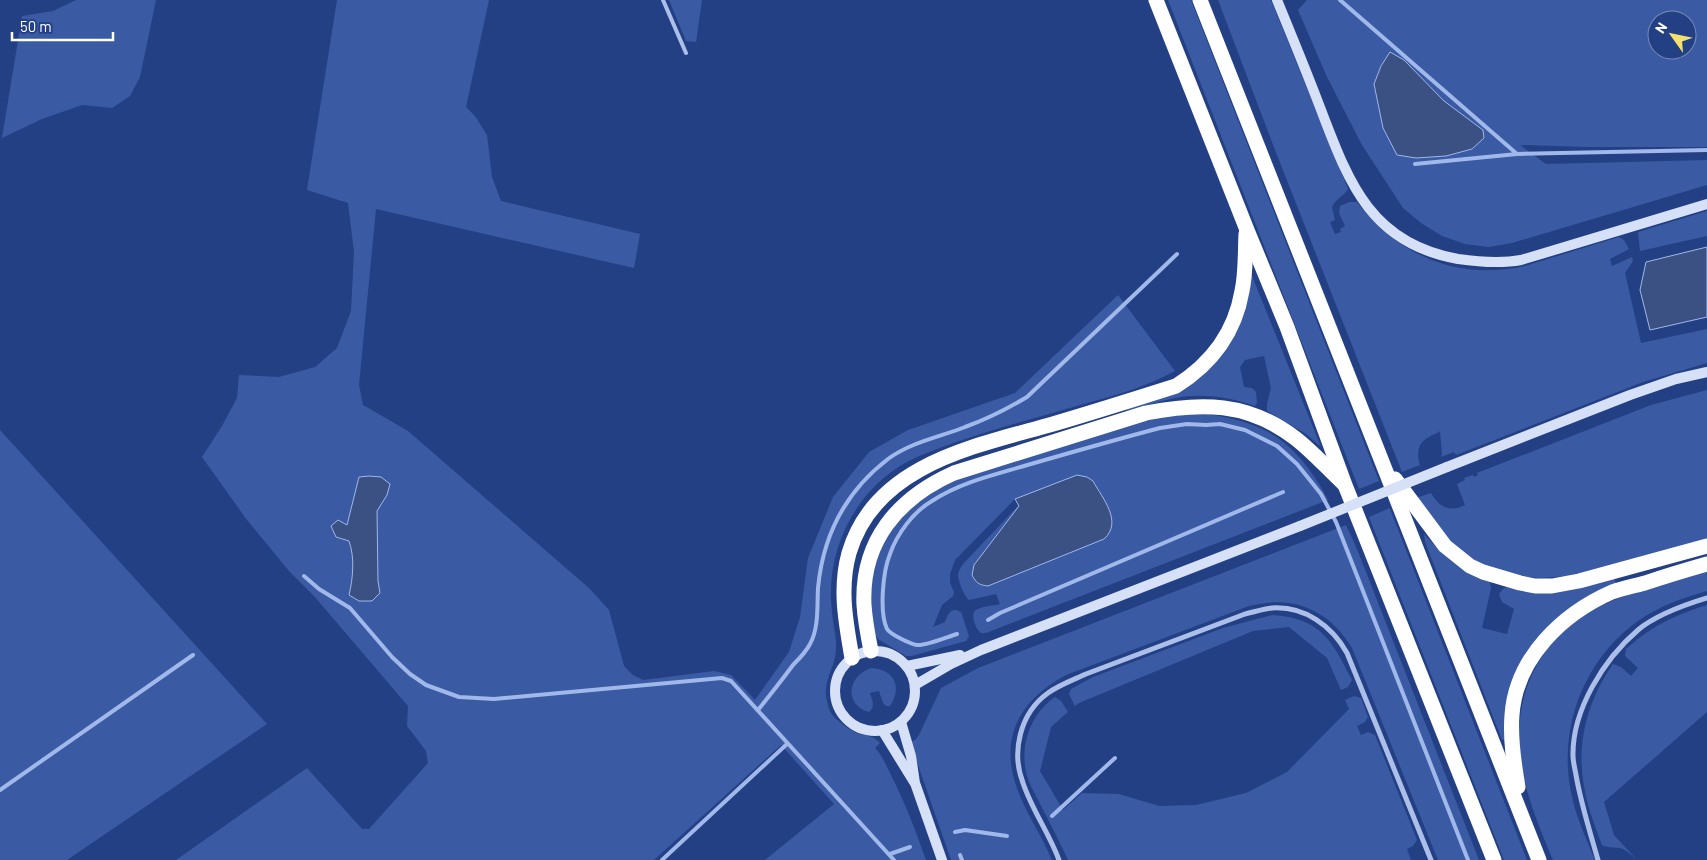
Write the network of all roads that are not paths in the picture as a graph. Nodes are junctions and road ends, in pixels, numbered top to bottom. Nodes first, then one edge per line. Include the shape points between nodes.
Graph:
1 (663, 0) edge
2 (1156, 0) edge
3 (1200, 0) edge
4 (1277, 0) edge
5 (686, 54) dead end
6 (1707, 204) edge
7 (1247, 230) junction
8 (1707, 372) edge
9 (1383, 464) junction
10 (1344, 484) junction
11 (1707, 546) edge
12 (1707, 564) edge
13 (1707, 598) edge
14 (981, 650) junction
15 (871, 651) junction
16 (852, 658) junction
17 (907, 666) junction
18 (915, 685) junction
19 (900, 722) junction
20 (882, 730) junction
21 (915, 783) junction
22 (1524, 821) junction
23 (942, 860) edge
24 (1059, 860) edge
25 (1431, 860) edge
26 (1494, 860) edge
27 (1539, 860) edge
28 (1598, 860) edge

1 - 5 lane
2 - 7 highway
3 - 9 highway
4 - 6 street via 1344,168 1362,200 1404,241 1445,256 1505,263
7 - 10 highway via 1287,327
7 - 16 highway via 1243,290 1232,328 1217,350 1186,379 1176,386 940,459 901,481 879,501 855,536 845,572 844,612
8 - 14 street, bridge via 1630,395
9 - 11 highway via 1445,546 1470,566 1500,578 1535,586 1552,586
9 - 22 highway
10 - 15 highway via 1296,439 1271,422 1236,410 1198,406 1146,413 954,473 935,482 899,508 872,550 864,603
10 - 26 highway
12 - 22 highway via 1614,592 1585,606 1561,622 1534,653 1517,690 1512,714 1514,769
13 - 28 street via 1661,616 1639,629 1619,649 1587,695 1577,721 1573,756
14 - 17 street
14 - 18 street
15 - 16 street
15 - 17 street via 890,653
16 - 20 street via 837,680 835,694 839,708 854,725 867,730
17 - 18 street
18 - 19 street via 913,704
19 - 20 street
19 - 21 street via 912,756
20 - 21 street
21 - 23 street
22 - 27 highway
24 - 25 street via 1022,782 1017,760 1023,725 1036,705 1046,694 1086,674 1246,614 1272,608 1309,615 1340,641

